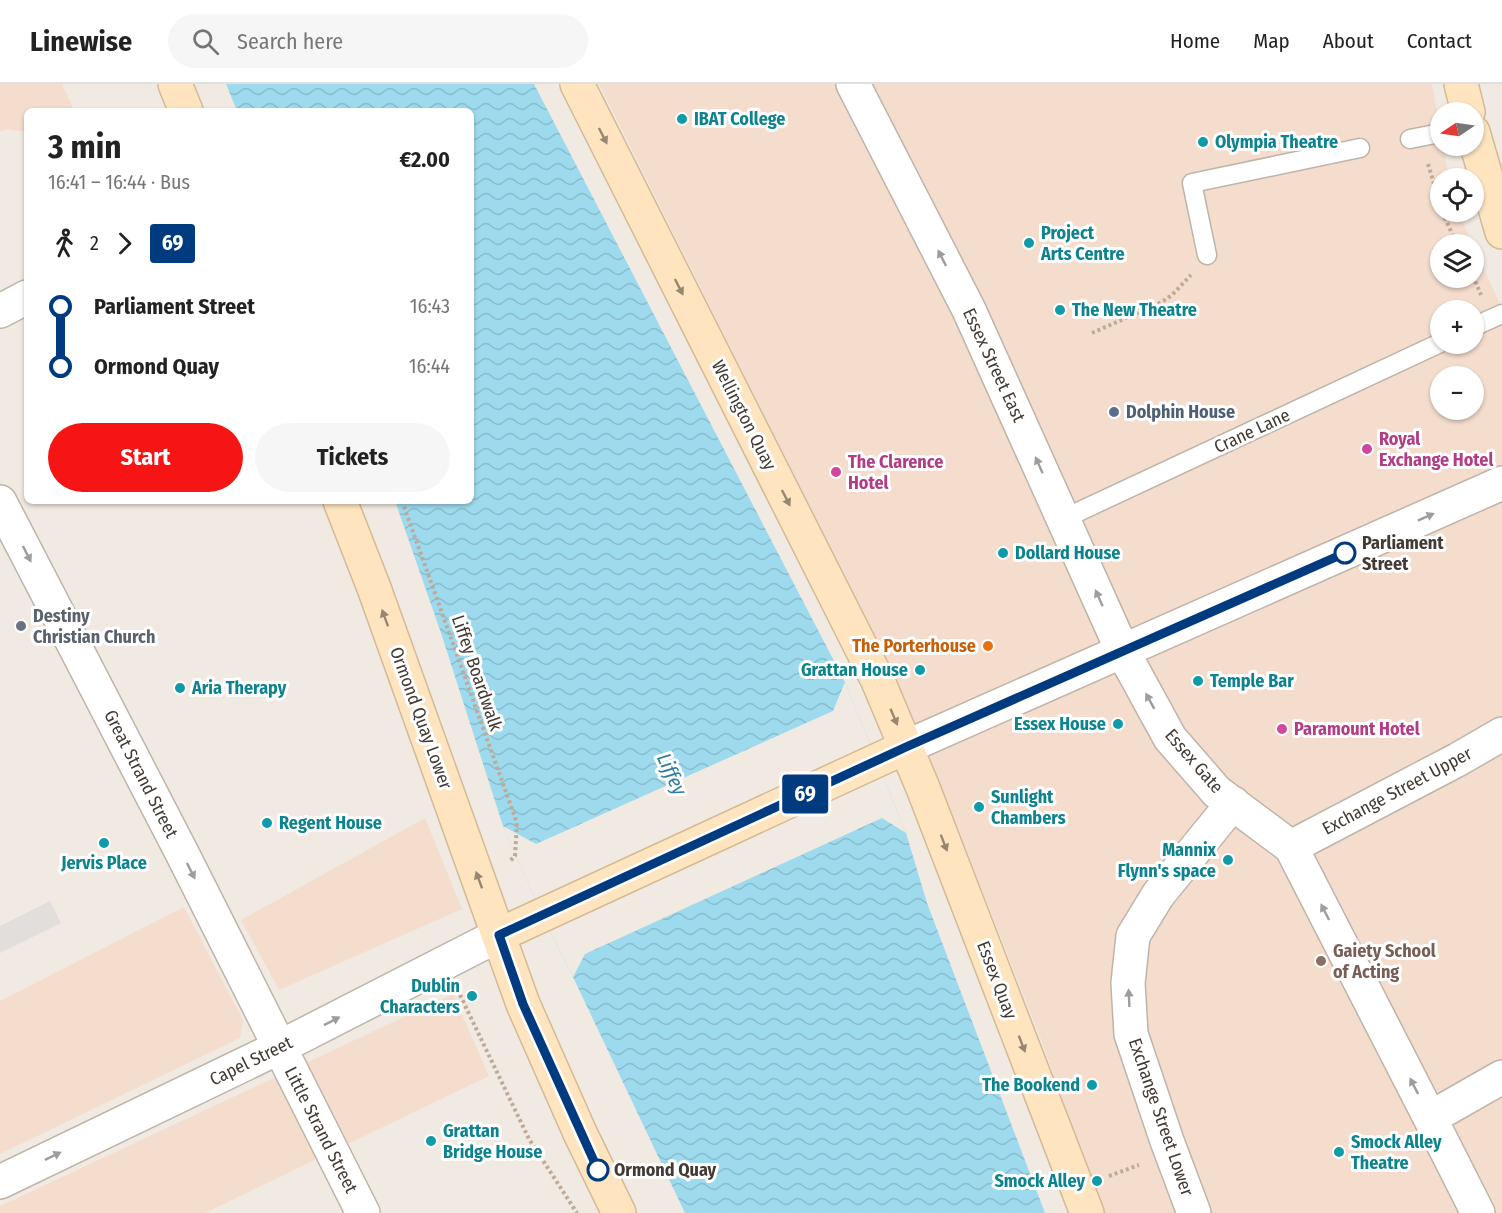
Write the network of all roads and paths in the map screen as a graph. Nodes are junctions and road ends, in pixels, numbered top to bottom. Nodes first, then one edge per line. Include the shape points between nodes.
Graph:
1 (175, 84) edge
2 (577, 84) edge
3 (853, 84) edge
4 (1461, 84) edge
5 (1466, 102) edge
6 (185, 108) edge
7 (1430, 135) edge
8 (1415, 138) joint
9 (1360, 148) dead end
10 (1480, 156) edge
11 (1430, 178) edge
12 (1502, 232) edge
13 (1207, 255) joint
14 (24, 299) edge
15 (0, 311) edge
16 (1502, 314) edge
17 (1484, 322) edge
18 (1092, 333) dead end
19 (1430, 348) edge
20 (1502, 483) edge
21 (0, 502) edge
22 (341, 504) edge
23 (403, 504) edge
24 (1063, 519) junction
25 (1123, 652) junction
26 (1502, 734) edge
27 (906, 747) junction
28 (1233, 803) junction
29 (1291, 847) junction
30 (515, 856) dead end
31 (499, 935) junction
32 (457, 987) dead end
33 (280, 1047) junction
34 (1502, 1077) edge
35 (1430, 1118) junction
36 (1172, 1153) junction
37 (0, 1182) edge
38 (1082, 1201) edge
39 (363, 1213) edge
40 (577, 1213) edge
41 (619, 1213) edge
42 (1194, 1213) edge
43 (1478, 1213) edge

1 - 6 main road
2 -> 27 main road, Wellington Quay via 874,673
24 -> 3 street, Essex Street East via 969,310
4 - 5 main road
7 - 8 lane
8 - 11 path
9 - 13 lane via 1192,183
10 - 12 main road
13 - 18 path via 1162,302
14 - 15 street
16 - 17 lane
19 - 24 lane, Crane Lane
25 -> 20 street
21 -> 33 street, Great Strand Street
31 -> 22 main road, Ormond Quay Lower
23 - 30 path, Liffey Boardwalk via 517,823
25 -> 24 street, Essex Street East
25 - 27 street
28 -> 25 street, Essex Gate via 1217,792 1170,738
26 - 29 street, Exchange Street Upper
27 - 31 main road
27 -> 38 main road, Essex Quay
28 - 29 street, Essex Gate
36 -> 28 street, Exchange Street Lower via 1131,1034 1128,982 1133,936 1158,895
35 -> 29 street
33 -> 31 street, Capel Street
31 - 41 main road, Ormond Quay Lower via 523,1004
32 - 40 path via 529,1139
37 -> 33 street, Capel Street
33 - 39 street, Little Strand Street
34 - 35 street
35 - 43 street
36 - 38 path
36 - 42 street, Exchange Street Lower

